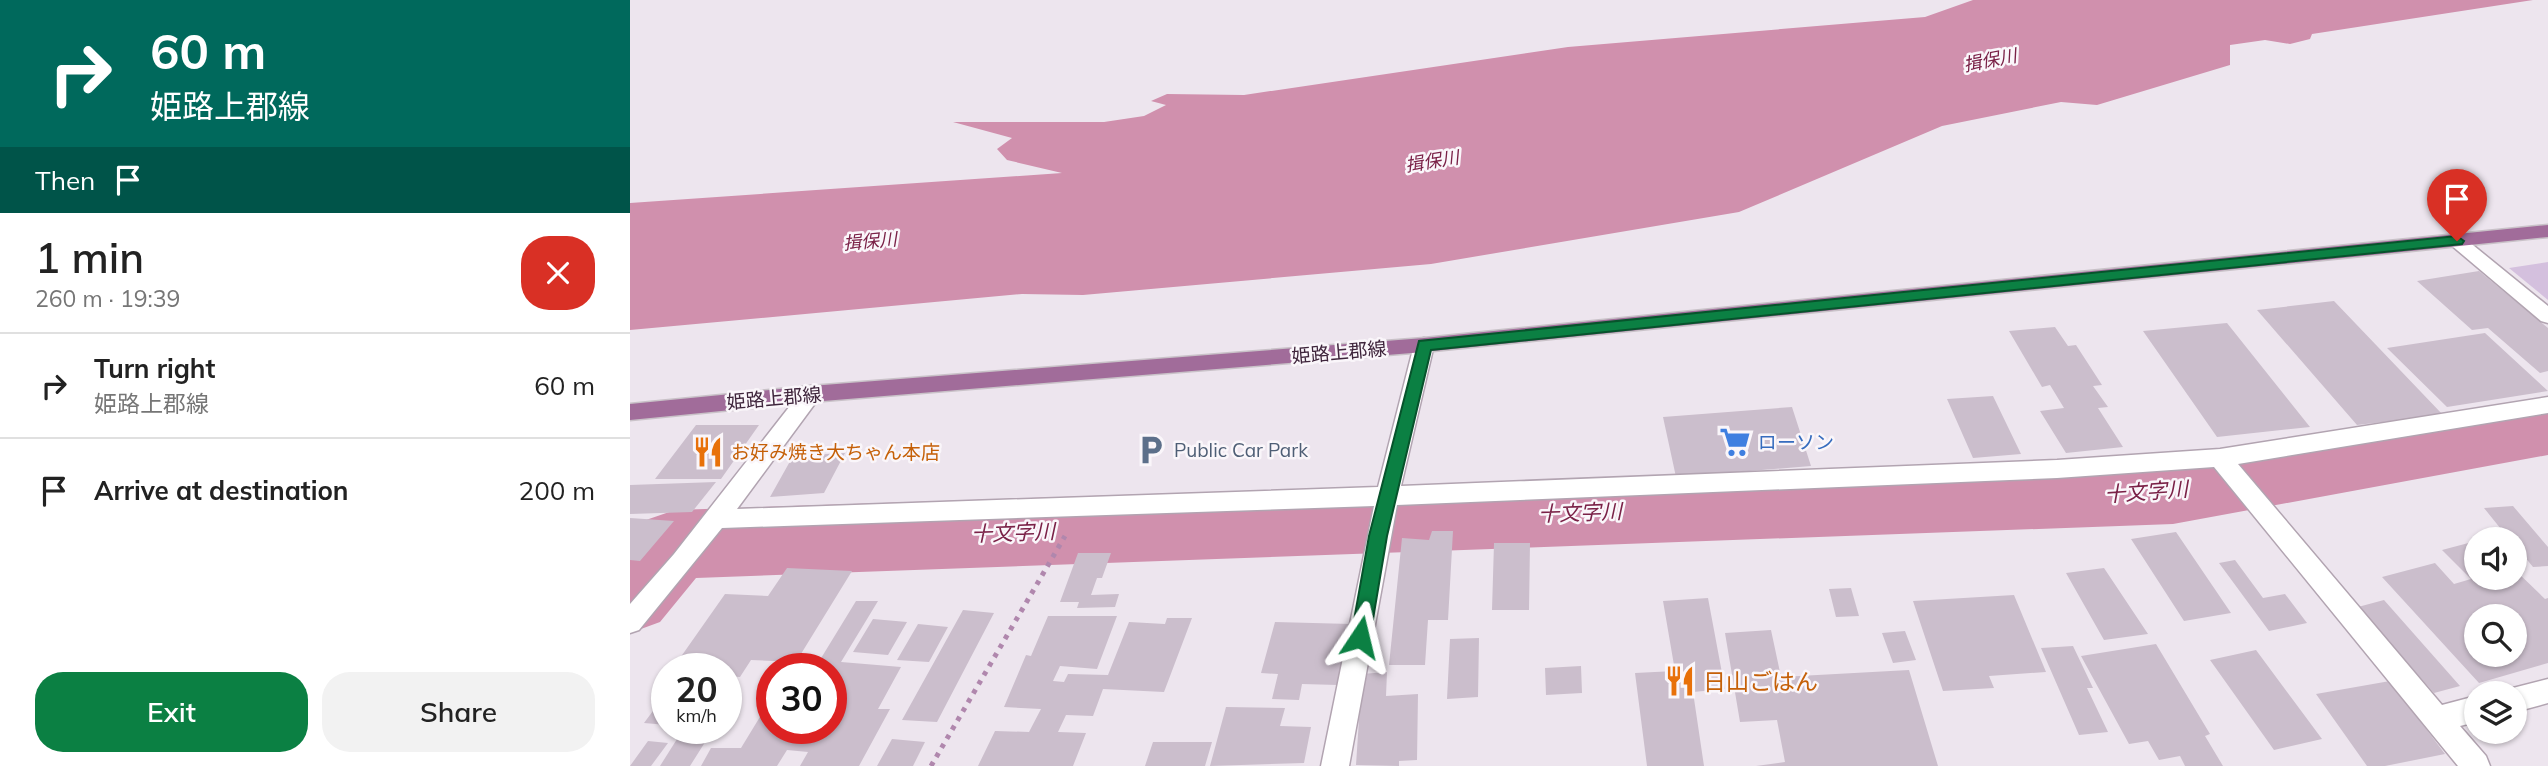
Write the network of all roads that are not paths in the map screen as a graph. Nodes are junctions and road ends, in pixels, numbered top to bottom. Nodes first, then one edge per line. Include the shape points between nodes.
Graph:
1 (2548, 231) edge
2 (2457, 241) junction
3 (2548, 316) edge
4 (1424, 345) junction
5 (811, 394) junction
6 (2548, 405) edge
7 (630, 412) edge
8 (2220, 458) junction
9 (1387, 496) junction
10 (715, 519) junction
11 (630, 622) edge
12 (2548, 691) edge
13 (2527, 696) edge
14 (2464, 712) edge
15 (2437, 719) junction
16 (1335, 766) edge
17 (2476, 766) edge

1 - 2 main road, 姫路上郡線
2 - 3 street
2 - 4 main road, 姫路上郡線
4 - 5 main road, 姫路上郡線
4 - 9 street
5 - 7 main road, 姫路上郡線
5 - 10 street
6 - 8 street
8 - 9 street via 2043,470
8 - 15 street
9 - 10 street
9 - 16 street
10 - 11 street
12 - 13 street
14 - 15 street
15 - 17 street

